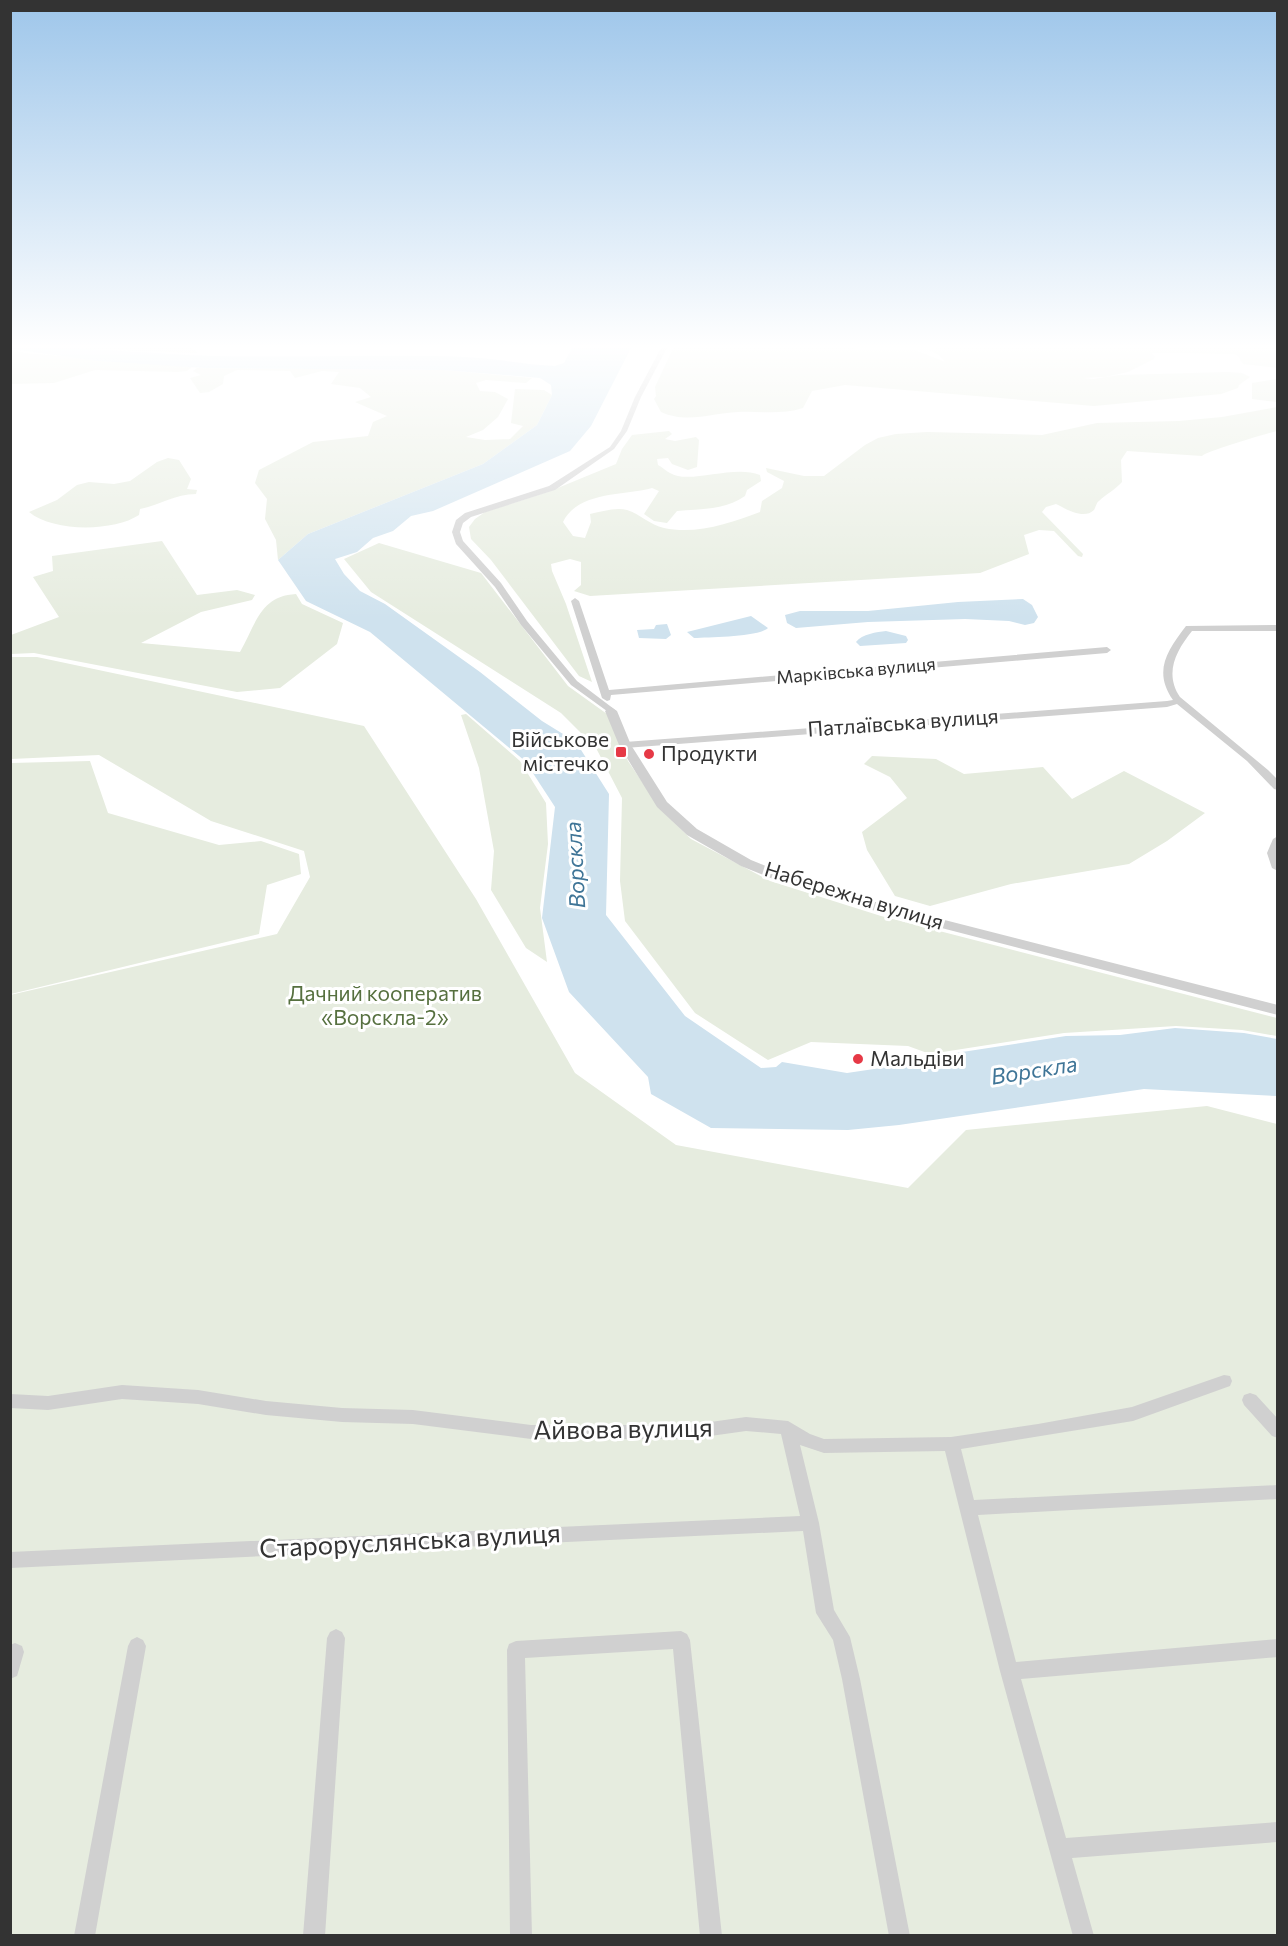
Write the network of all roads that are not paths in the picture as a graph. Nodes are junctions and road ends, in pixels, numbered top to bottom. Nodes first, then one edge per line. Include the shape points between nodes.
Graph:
1 (620, 437) edge
2 (574, 601) dead end
3 (1278, 628) edge
4 (1107, 650) dead end
5 (606, 693) junction
6 (1180, 701) junction
7 (611, 711) junction
8 (625, 745) junction
9 (1278, 787) edge
10 (1277, 838) edge
11 (1278, 868) edge
12 (1278, 1010) edge
13 (1224, 1381) dead end
14 (1251, 1400) dead end
15 (10, 1401) edge
16 (788, 1428) junction
17 (1278, 1431) edge
18 (951, 1444) junction
19 (1278, 1492) edge
20 (968, 1508) junction
21 (810, 1523) junction
22 (10, 1560) edge
23 (336, 1638) dead end
24 (137, 1646) dead end
25 (1278, 1648) edge
26 (1009, 1671) junction
27 (1278, 1832) edge
28 (1058, 1849) junction
29 (84, 1935) edge
30 (314, 1935) edge
31 (521, 1935) edge
32 (711, 1935) edge
33 (900, 1935) edge
34 (1084, 1935) edge

1 - 7 street via 612,448 574,476 552,488 468,515 459,522 456,532 459,542 498,585 574,684
2 - 5 street, Набережна вулиця
3 - 6 street via 1189,628 1177,643 1168,668 1168,683
4 - 5 street, Марківська вулиця
5 - 7 street, Набережна вулиця
6 - 8 street, Патлаївська вулиця
6 - 9 street
7 - 8 street, Набережна вулиця
8 - 12 street, Набережна вулиця via 654,793 676,819 719,848 778,876 877,906
10 - 11 street via 1272,853
13 - 18 street, Айвова вулиця via 1133,1414
14 - 17 street
15 - 16 street, Айвова вулиця via 48,1403 122,1392 342,1415 413,1417 531,1432 689,1432 746,1424
16 - 18 street, Айвова вулиця via 824,1446
16 - 21 street
18 - 20 street
19 - 20 street
20 - 26 street
21 - 22 street, Староруслянська вулиця
21 - 33 street via 825,1613 841,1637 851,1679
23 - 30 street
24 - 29 street
25 - 26 street
26 - 28 street
27 - 28 street
28 - 34 street
31 - 32 street via 516,1650 681,1640

